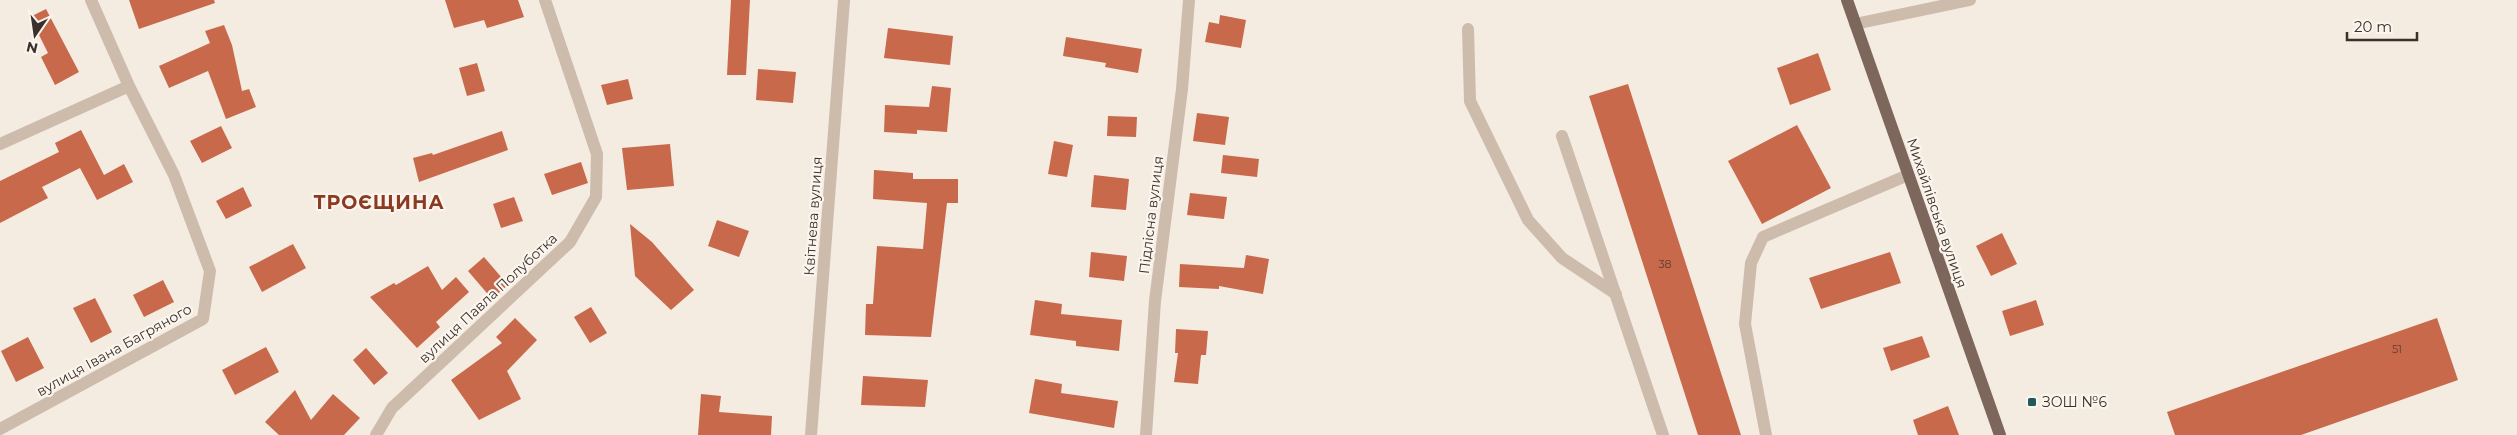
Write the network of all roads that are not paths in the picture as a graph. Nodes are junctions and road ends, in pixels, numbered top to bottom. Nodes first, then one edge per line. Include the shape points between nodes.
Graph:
1 (92, 0) edge
2 (545, 0) edge
3 (844, 0) edge
4 (1189, 0) edge
5 (1847, 0) edge
6 (1970, 0) edge
7 (1855, 24) junction
8 (1468, 29) dead end
9 (129, 86) junction
10 (1562, 136) dead end
11 (0, 144) edge
12 (1908, 175) junction
13 (1616, 294) junction
14 (0, 428) edge
15 (376, 435) edge
16 (811, 435) edge
17 (1146, 435) edge
18 (1664, 435) edge
19 (1766, 435) edge
20 (2000, 435) edge

1 - 9 street, вулиця Івана Багряного
2 - 15 street, вулиця Павла Полуботка via 597,154 596,197 570,242 392,408
3 - 16 street, Квітнева вулиця
4 - 17 street, Підлісна вулиця via 1182,89 1155,301
5 - 7 main road, Михайлівська вулиця
6 - 7 street
7 - 12 main road, Михайлівська вулиця
8 - 13 street via 1470,101 1528,220 1562,258
9 - 11 street
9 - 14 street, вулиця Івана Багряного via 174,175 210,271 203,319
10 - 13 street
12 - 19 street via 1763,237 1751,262 1745,324
12 - 20 main road, Михайлівська вулиця
13 - 18 street

